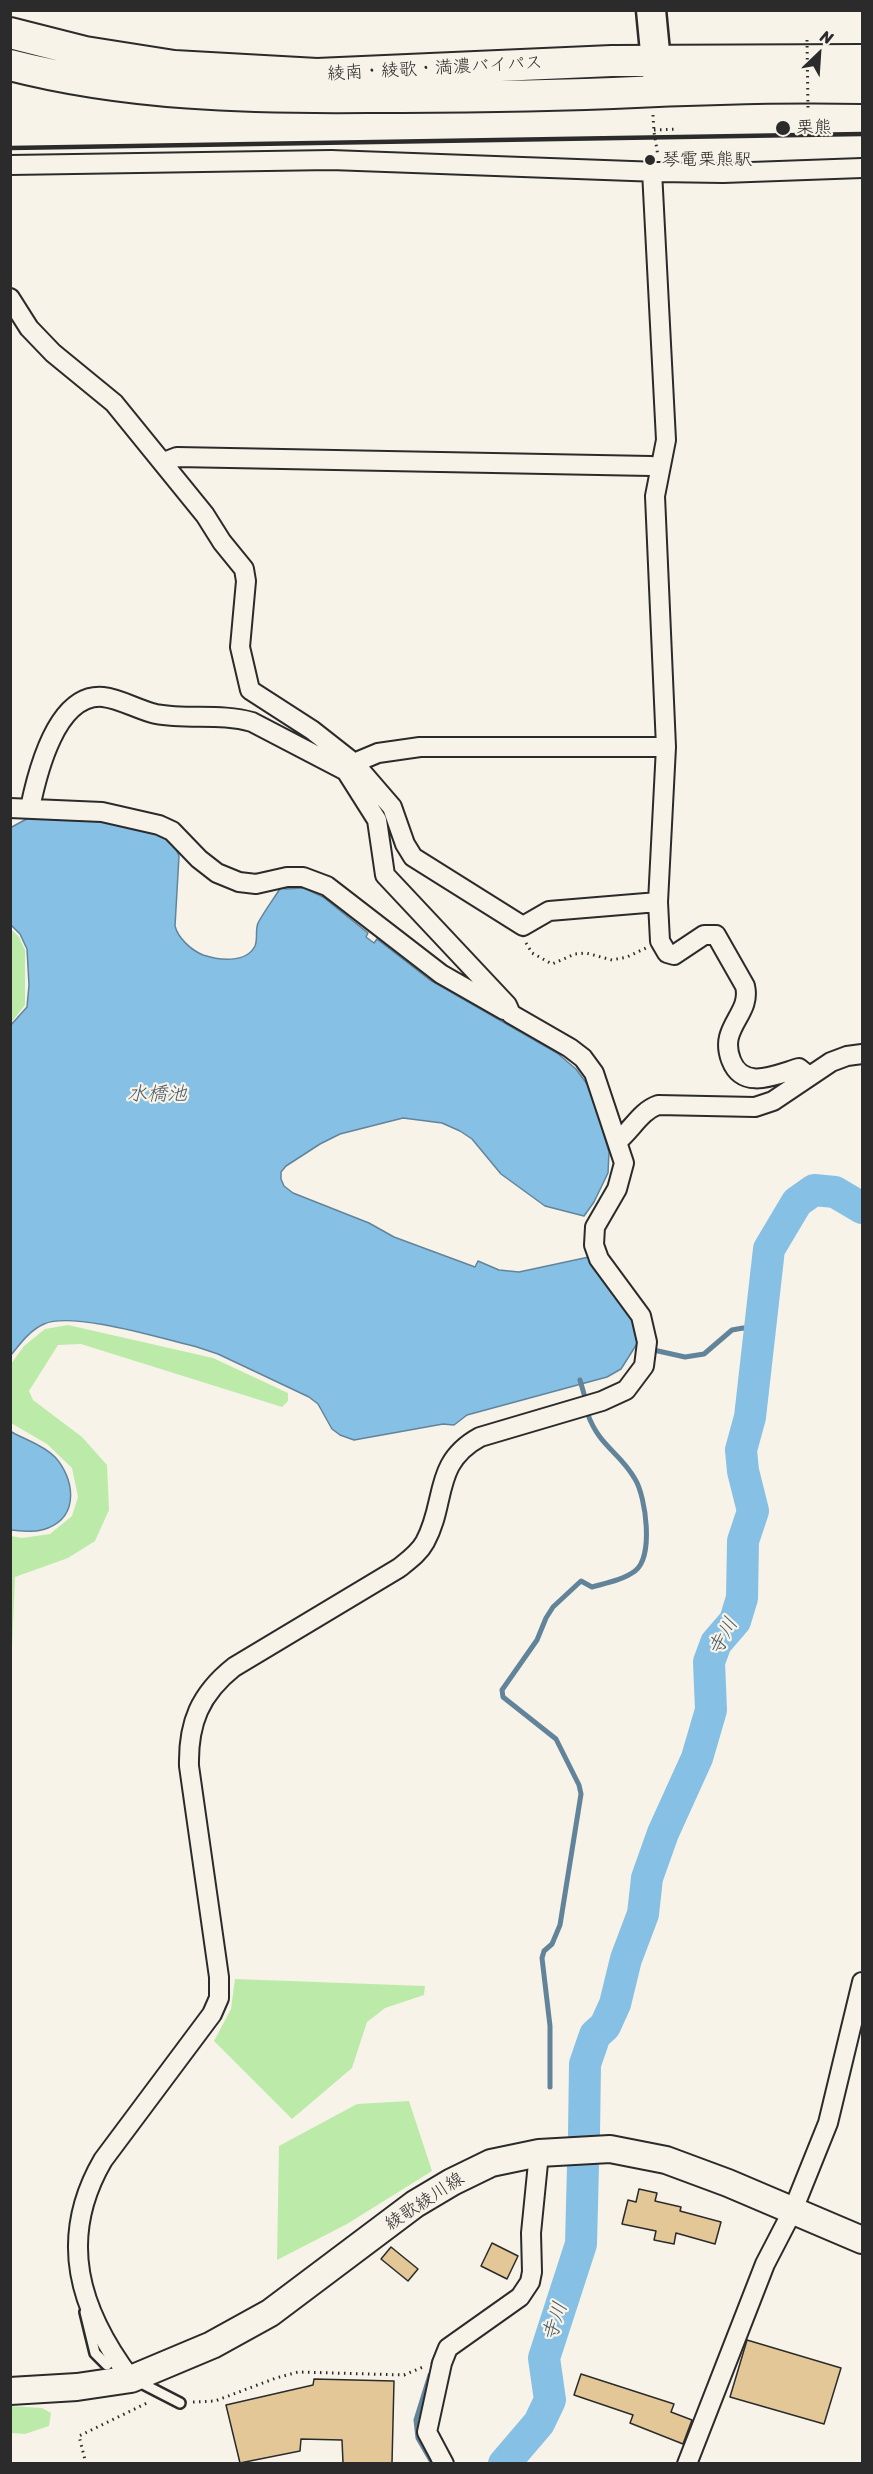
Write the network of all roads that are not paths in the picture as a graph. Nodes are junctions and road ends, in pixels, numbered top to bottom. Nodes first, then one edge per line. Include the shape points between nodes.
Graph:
1 (651, 10) edge
2 (10, 33) edge
3 (862, 60) edge
4 (656, 61) junction
5 (10, 65) edge
6 (862, 88) edge
7 (656, 100) junction
8 (10, 165) edge
9 (862, 168) edge
10 (655, 172) junction
11 (10, 298) edge
12 (164, 462) junction
13 (660, 468) junction
14 (666, 747) junction
15 (350, 767) junction
16 (10, 808) edge
17 (30, 808) junction
18 (658, 902) junction
19 (511, 1014) junction
20 (862, 1054) edge
21 (809, 1076) junction
22 (618, 1140) junction
23 (862, 1982) edge
24 (539, 2153) junction
25 (793, 2210) junction
26 (862, 2240) edge
27 (87, 2300) junction
28 (106, 2365) dead end
29 (138, 2382) junction
30 (10, 2391) edge
31 (180, 2403) road end
32 (444, 2463) edge
33 (687, 2463) edge

1 - 4 main road
2 - 4 highway, 綾南・綾歌・満濃バイパス via 84,52 152,63 258,72 317,74
3 - 4 highway, 綾南・綾歌・満濃バイパス
4 - 7 main road
5 - 7 highway, 綾南・綾歌・満濃バイパス via 80,80 257,97
6 - 7 highway, 綾南・綾歌・満濃バイパス via 798,86
8 - 10 street via 332,160
9 - 10 street
10 - 13 street via 666,440
11 - 12 street via 29,328 114,403
12 - 13 street via 177,457
12 - 15 street via 244,569 240,647 250,690 312,730
13 - 14 street via 655,496
14 - 15 street via 420,747 378,753
14 - 18 street
15 - 17 street via 237,718 156,714 103,697 90,698 66,715 57,730 43,757
15 - 18 street via 392,807 413,857 523,926 549,911
15 - 19 street via 377,820 384,875 507,1005
16 - 17 street
17 - 19 street via 102,812 159,825 172,831 217,873 239,882 256,884 303,877 327,886 441,974
18 - 21 street via 660,941 667,953 674,955 704,935 716,935 745,986 745,1005 729,1037 728,1051 734,1067 743,1076 757,1080 799,1068
19 - 22 street via 583,1058 594,1073
20 - 21 street via 831,1062
21 - 22 street via 773,1101 755,1107 658,1105 646,1109 632,1129
22 - 27 street via 624,1163 622,1176 595,1227 594,1245 599,1259 641,1316 646,1349 644,1366 626,1390 602,1401 470,1443 451,1462 443,1477 432,1525 414,1557 234,1667 219,1679 199,1708 189,1737 189,1766 219,1998 212,2014 93,2176 86,2194 77,2250
23 - 25 street via 828,2123
24 - 25 main road, 綾歌綾川線 via 610,2149 666,2160
24 - 29 main road, 綾歌綾川線 via 491,2163 452,2182 415,2204 270,2313
24 - 32 street via 530,2282 520,2297 448,2348 442,2363 427,2432
25 - 26 main road, 綾歌綾川線
25 - 33 street via 765,2264
27 - 28 lane via 85,2316 95,2353
27 - 29 street via 110,2350
29 - 30 main road, 綾歌綾川線
29 - 31 lane

